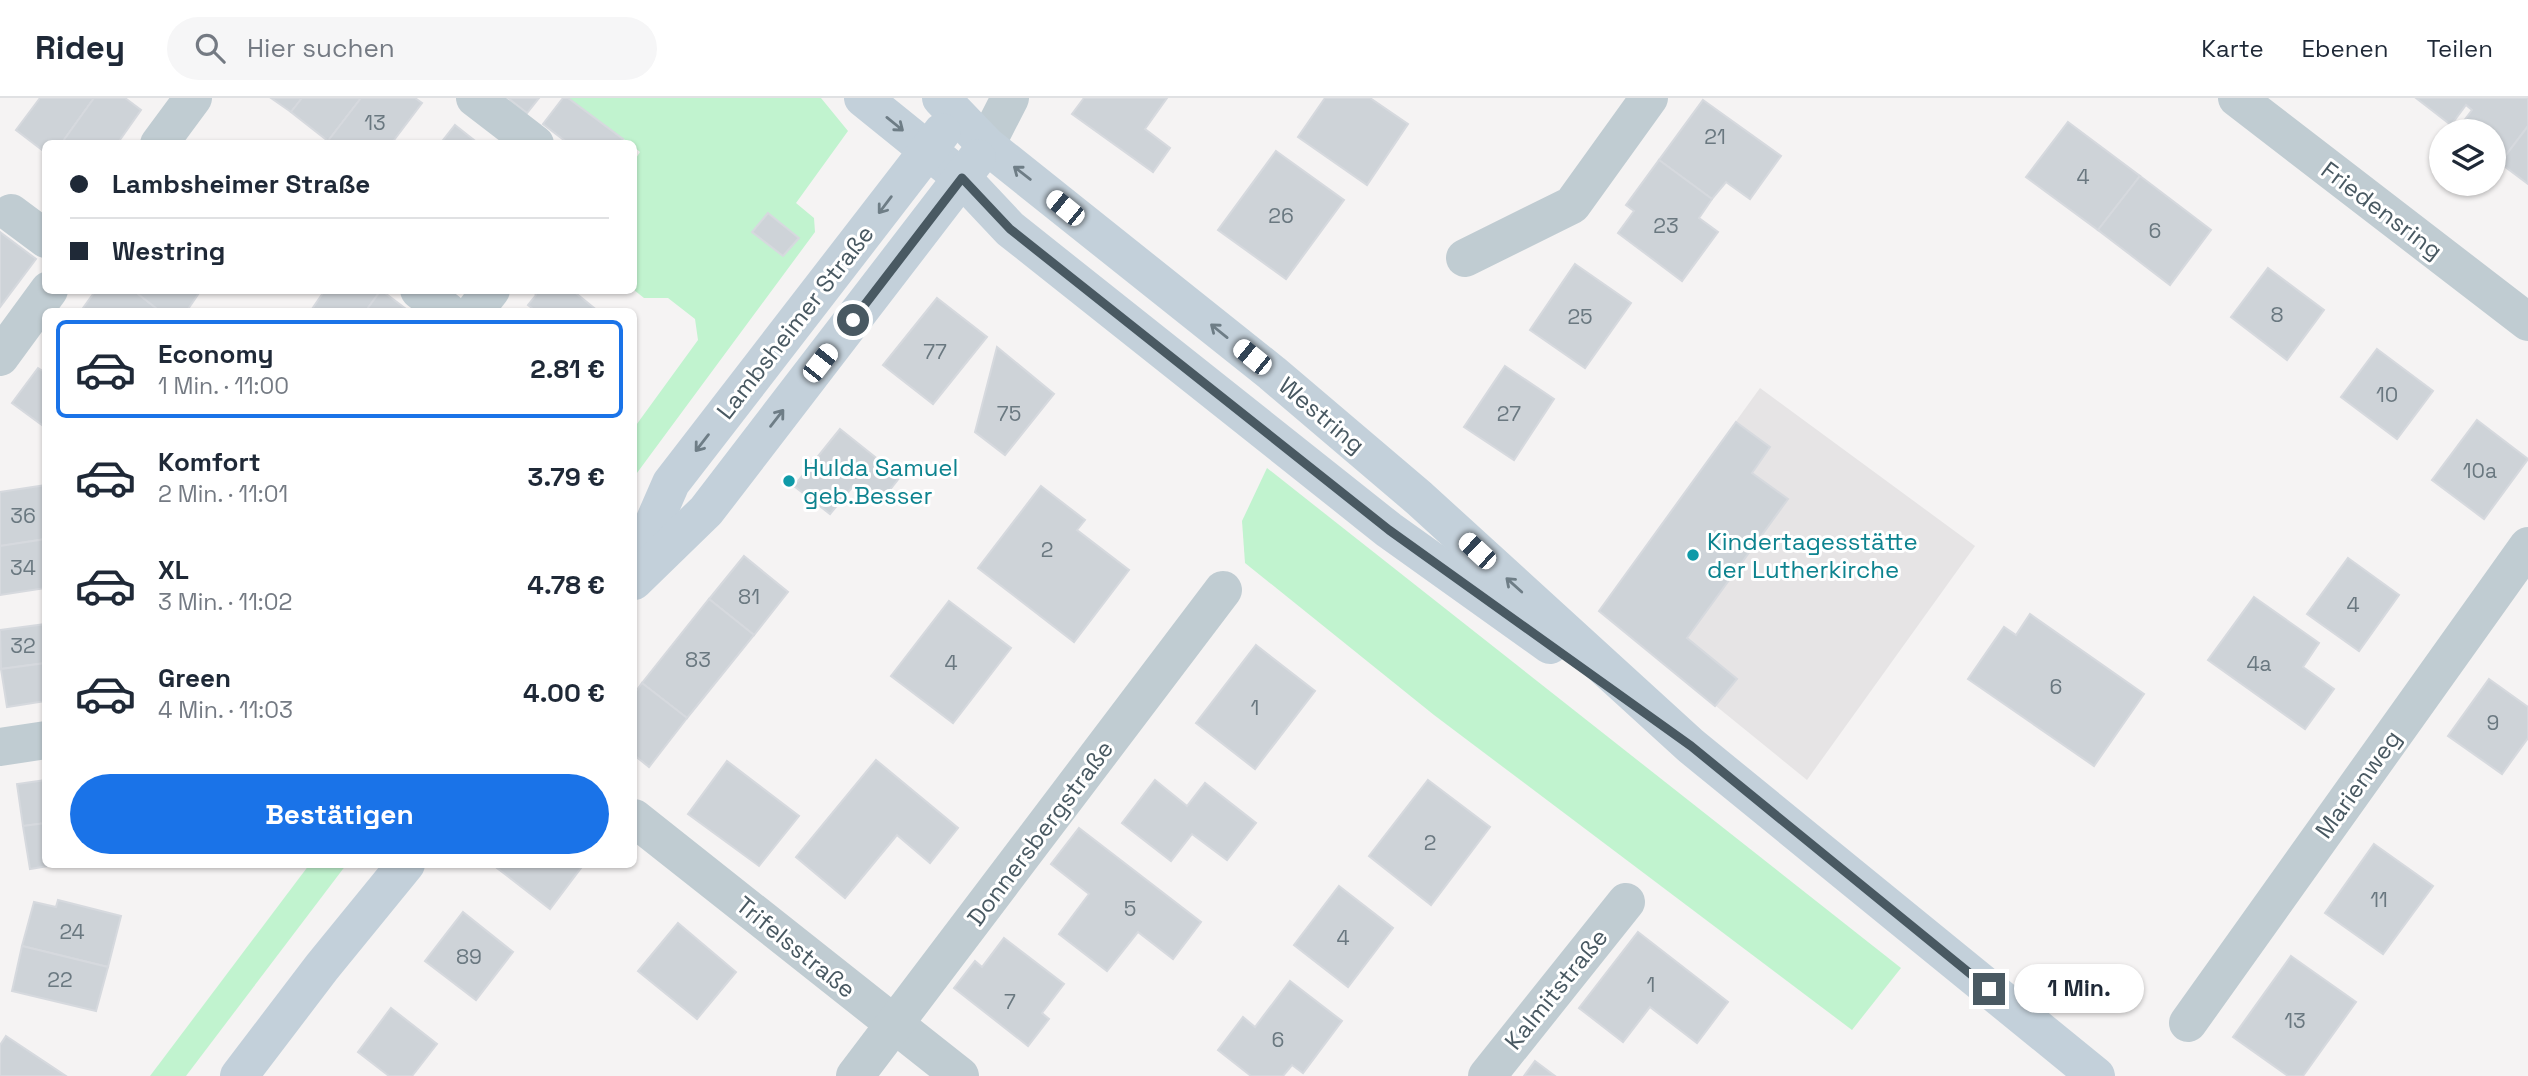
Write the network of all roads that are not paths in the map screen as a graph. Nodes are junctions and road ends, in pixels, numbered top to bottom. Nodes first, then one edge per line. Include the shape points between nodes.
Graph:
1 (475, 98) edge
2 (863, 98) edge
3 (1010, 98) edge
4 (1649, 98) edge
5 (2236, 98) edge
6 (179, 103) edge
7 (962, 104) edge
8 (161, 140) edge
9 (531, 140) edge
10 (986, 145) junction
11 (926, 150) junction
12 (962, 178) junction
13 (11, 213) dead end
14 (42, 236) edge
15 (1465, 258) dead end
16 (45, 294) edge
17 (424, 294) edge
18 (488, 294) edge
19 (443, 308) edge
20 (477, 308) edge
21 (2528, 321) edge
22 (0, 357) edge
23 (2528, 546) edge
24 (637, 561) edge
25 (637, 578) edge
26 (1223, 590) dead end
27 (42, 741) edge
28 (1691, 746) junction
29 (0, 747) edge
30 (637, 820) edge
31 (403, 868) edge
32 (1626, 902) dead end
33 (2188, 1023) dead end
34 (895, 1026) junction
35 (239, 1076) edge
36 (855, 1076) edge
37 (960, 1076) edge
38 (1487, 1076) edge
39 (2096, 1076) edge

1 - 9 street
2 -> 11 main road, Westring
3 - 10 street, Lambsheimer Straße
4 - 15 street via 1572,205
5 - 21 street, Friedensring
6 - 8 street
7 - 10 main road, Westring
7 - 11 main road, Lambsheimer Straße
10 - 12 main road, Lambsheimer Straße
28 -> 10 main road, Westring via 1419,498 1272,373
11 - 12 main road, Westring
11 -> 24 main road, Lambsheimer Straße via 671,483
25 -> 12 main road, Lambsheimer Straße via 706,511
12 - 28 main road, Westring via 1010,229 1389,530
13 - 14 street
16 - 22 street
17 - 19 street
18 - 20 street
23 - 33 street, Marienweg
26 - 34 street, Donnersbergstraße
27 - 29 street
28 - 39 main road, Westring
30 - 34 street, Trifelsstraße
31 - 35 main road
32 - 38 street, Kalmitstraße
34 - 36 street, Donnersbergstraße
34 - 37 street, Trifelsstraße

